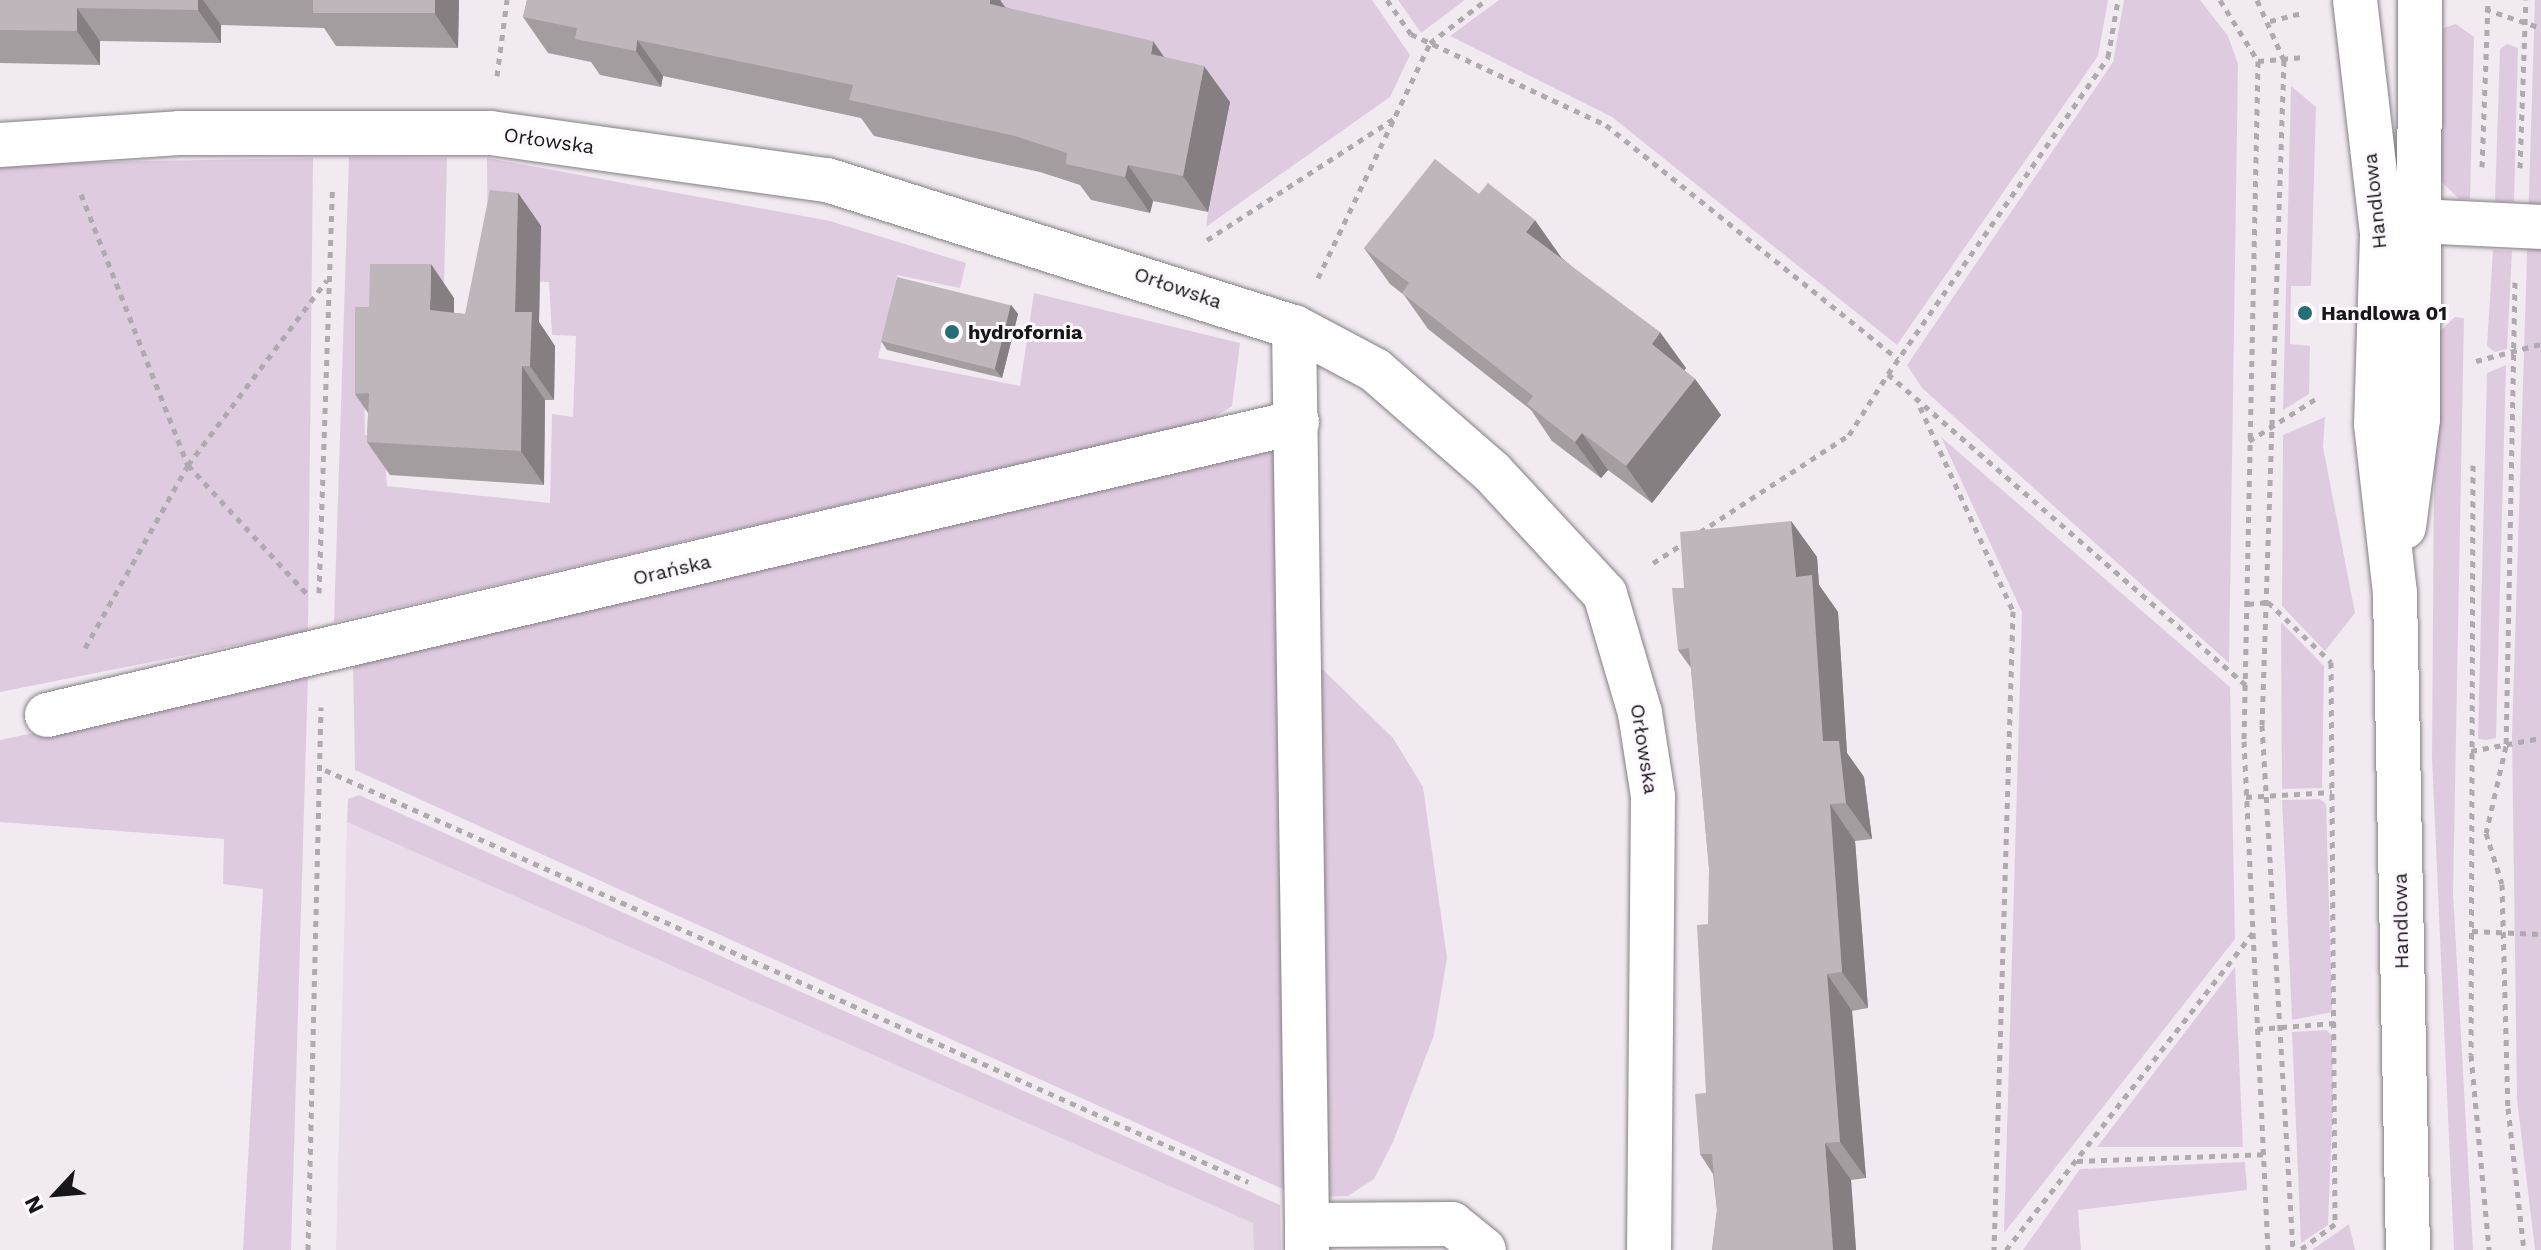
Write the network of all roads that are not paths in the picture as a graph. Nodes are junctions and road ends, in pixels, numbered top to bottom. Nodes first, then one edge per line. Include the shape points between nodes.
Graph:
1 (2355, 0) edge
2 (2420, 0) edge
3 (0, 145) edge
4 (2419, 221) junction
5 (2513, 226) edge
6 (1294, 327) junction
7 (1297, 422) junction
8 (2395, 593) junction
9 (47, 715) road end
10 (1307, 1228) edge
11 (1484, 1250) edge
12 (1649, 1250) edge
13 (2408, 1250) edge

1 - 8 street, Handlowa via 2382,235 2376,424
2 - 4 street, Handlowa
3 - 6 street, Orłowska via 319,130 491,133 827,180
4 - 5 street
4 - 8 street, Handlowa via 2418,419
6 - 7 street
6 - 12 street, Orłowska via 1375,370 1424,407 1605,594 1640,713 1653,796
7 - 9 street, Orańska
7 - 10 street
8 - 13 street, Handlowa
10 - 11 street via 1452,1224

